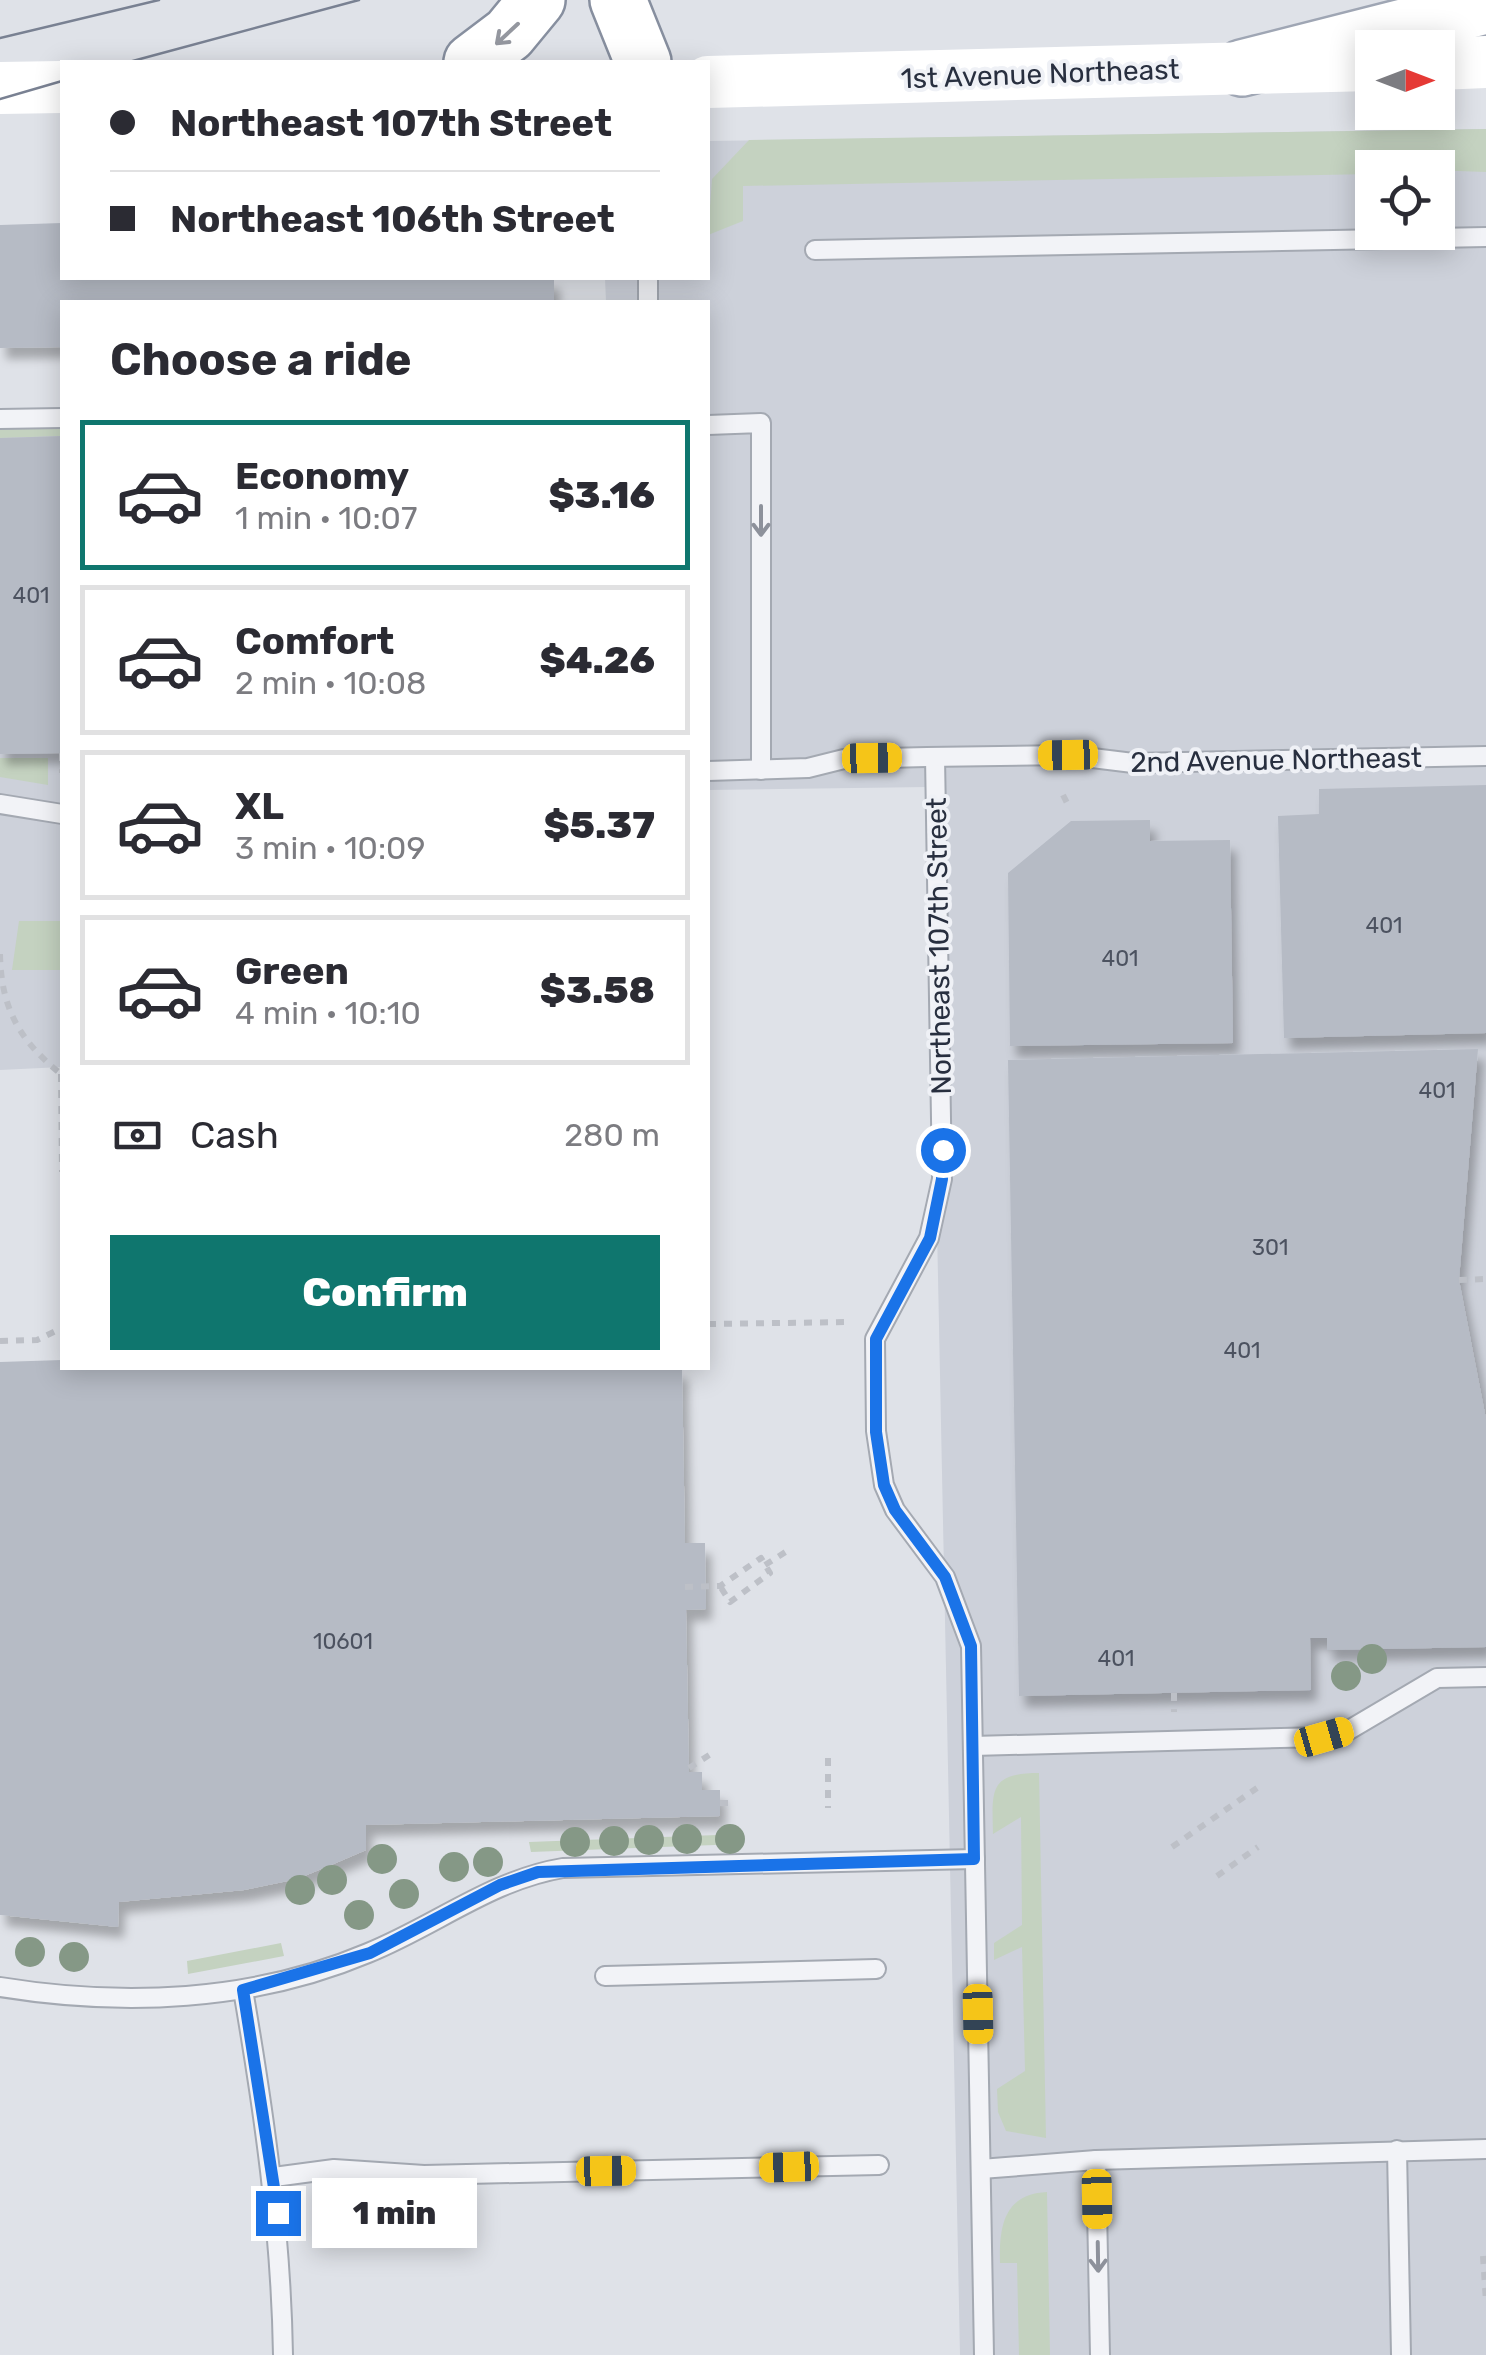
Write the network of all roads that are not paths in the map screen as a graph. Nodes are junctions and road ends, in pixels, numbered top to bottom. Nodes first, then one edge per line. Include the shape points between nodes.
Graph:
1 (537, 0) edge
2 (618, 0) edge
3 (660, 0) edge
4 (1486, 6) edge
5 (475, 60) edge
6 (642, 60) edge
7 (656, 60) edge
8 (1486, 62) edge
9 (1455, 63) edge
10 (1355, 65) edge
11 (1242, 68) junction
12 (710, 82) edge
13 (60, 87) edge
14 (0, 88) edge
15 (1486, 237) edge
16 (816, 250) dead end
17 (60, 418) edge
18 (0, 419) edge
19 (710, 425) edge
20 (1486, 756) edge
21 (936, 757) junction
22 (710, 770) edge
23 (761, 770) junction
24 (0, 804) edge
25 (60, 814) edge
26 (1486, 1677) edge
27 (972, 1746) junction
28 (974, 1859) junction
29 (876, 1969) dead end
30 (605, 1976) dead end
31 (0, 1987) edge
32 (243, 1990) junction
33 (1486, 2149) edge
34 (1397, 2150) junction
35 (1096, 2160) junction
36 (879, 2166) dead end
37 (981, 2169) junction
38 (274, 2177) junction
39 (283, 2355) edge
40 (984, 2355) edge
41 (1100, 2355) edge
42 (1402, 2355) edge

1 -> 5 main road via 509,34
2 - 6 main road
3 - 7 main road
4 - 11 main road
8 - 9 main road
10 - 11 main road, 1st Avenue Northeast
11 - 12 main road, 1st Avenue Northeast
13 - 14 main road
15 - 16 lane
17 - 18 lane
19 -> 23 lane via 762,423
20 - 21 lane, 2nd Avenue Northeast via 1133,762 1068,755
21 - 23 lane, 2nd Avenue Northeast
21 - 27 lane, Northeast 107th Street via 942,1179 930,1238 876,1339 876,1432 895,1510 945,1577 966,1627
22 - 23 lane, 2nd Avenue Northeast
24 - 25 lane
26 - 27 lane via 1437,1678 1349,1730 1324,1737
27 - 28 lane, Northeast 107th Street
28 - 32 lane via 538,1872 370,1953
28 - 37 lane, Northeast 107th Street
29 - 30 lane
31 - 32 lane via 82,1998
32 - 38 lane
33 - 34 lane
34 - 35 lane
34 - 42 lane
35 - 37 lane
35 -> 41 lane
36 - 38 lane via 424,2174 334,2169
37 - 40 lane, Northeast 107th Street
38 - 39 lane

